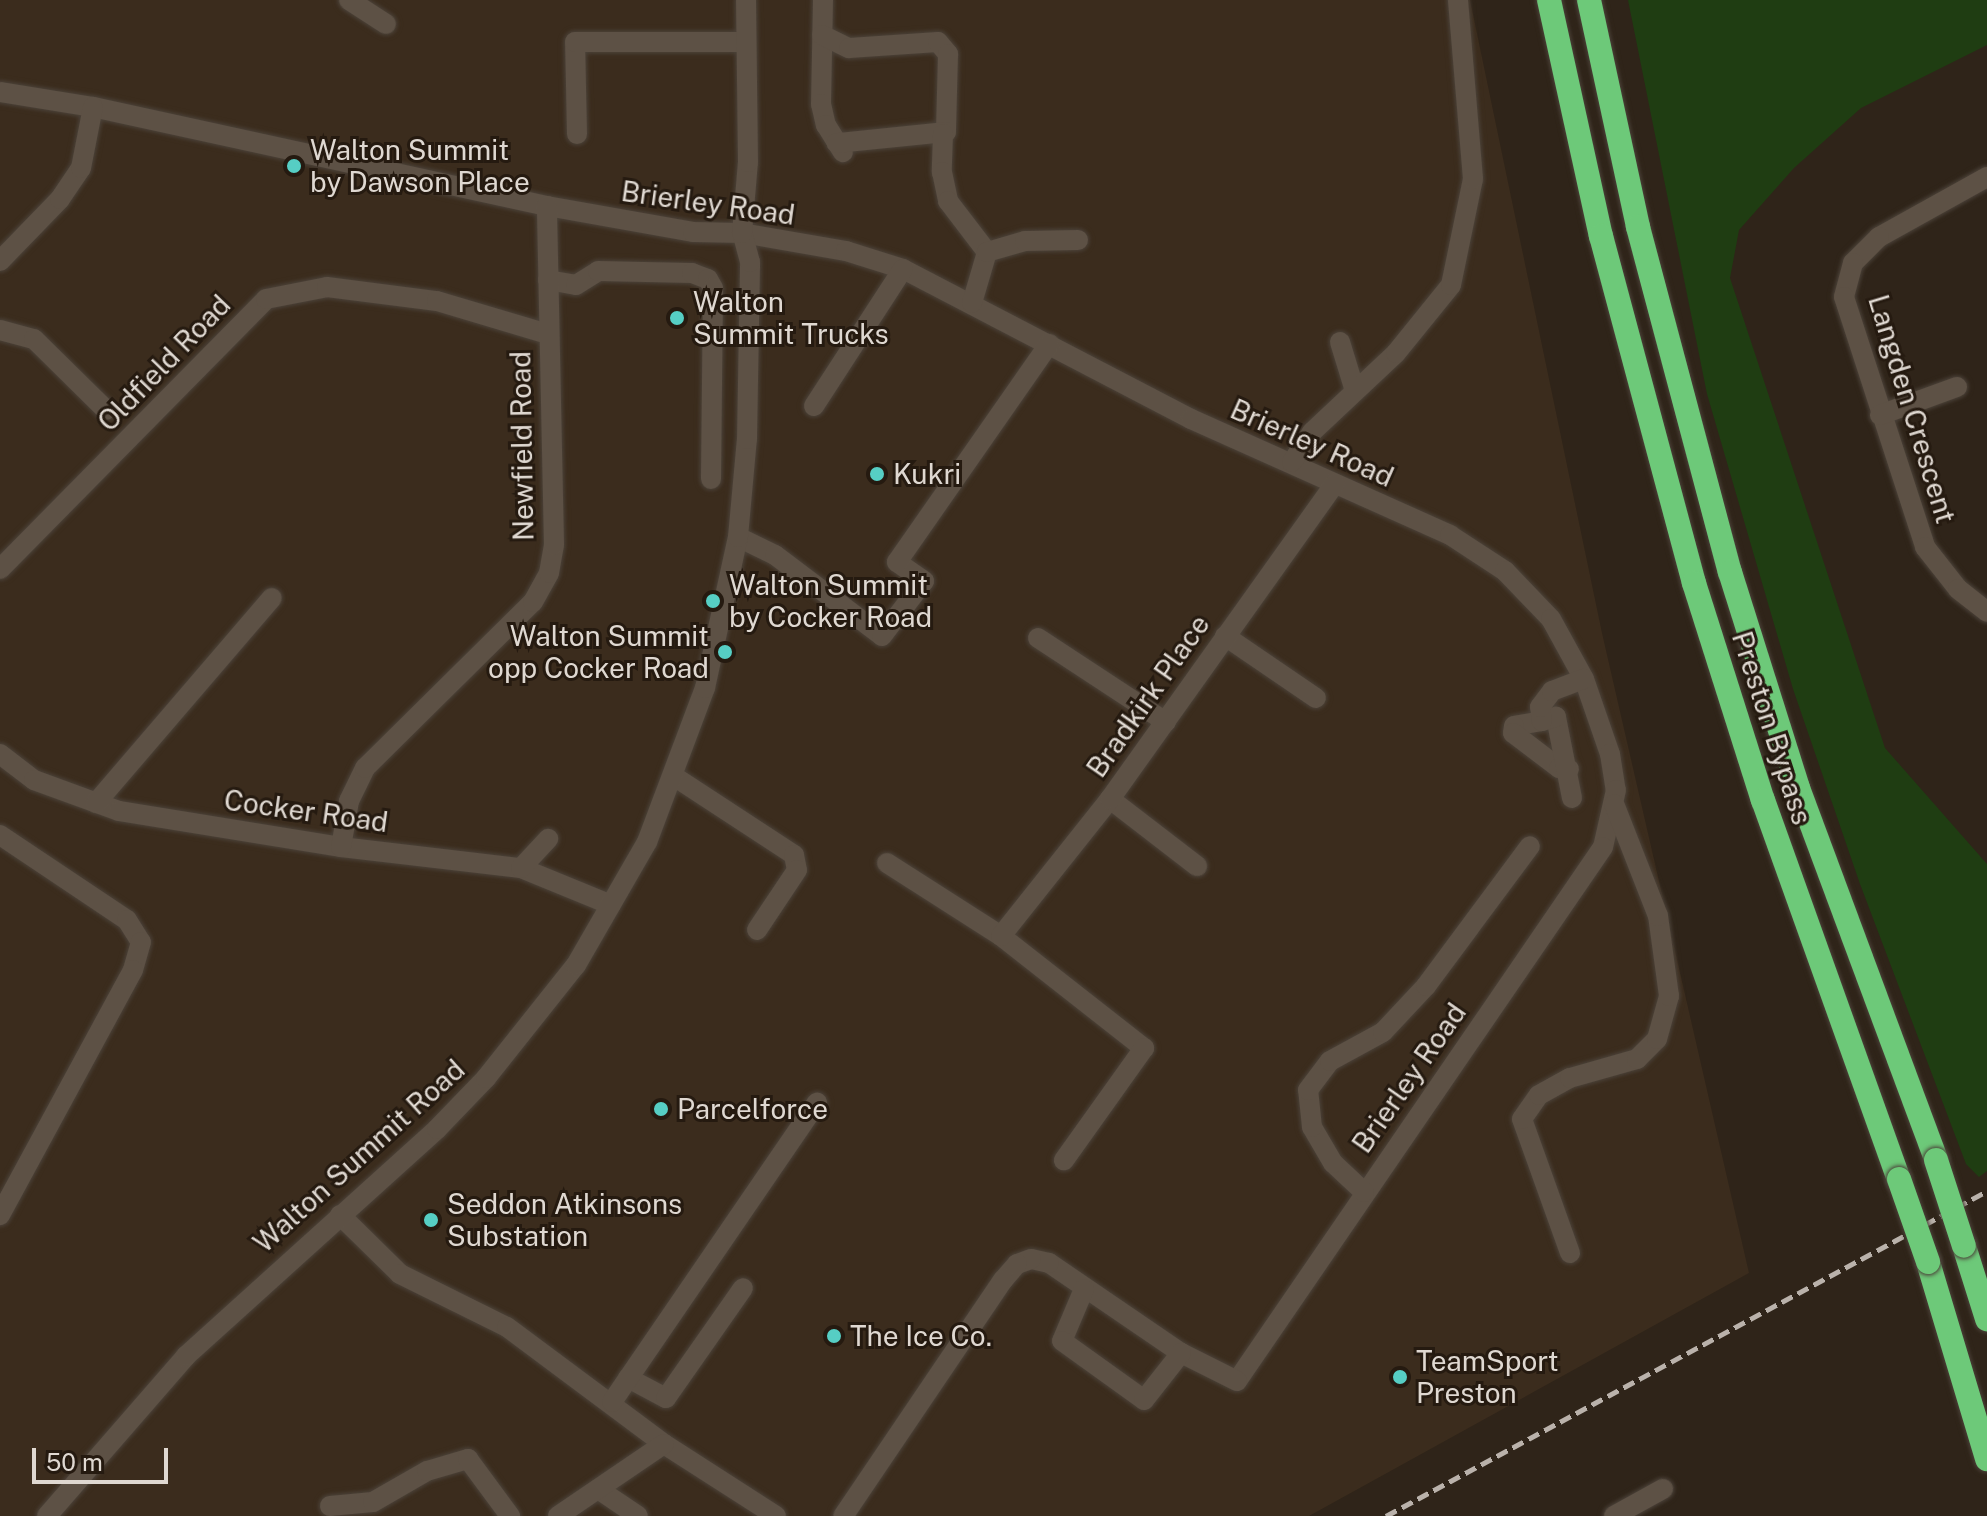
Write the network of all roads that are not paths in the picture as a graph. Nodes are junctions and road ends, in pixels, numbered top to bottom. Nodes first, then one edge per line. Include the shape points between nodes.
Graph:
1 (349, 0) edge
2 (746, 0) edge
3 (823, 0) edge
4 (1458, 0) edge
5 (1549, 0) edge
6 (1589, 0) edge
7 (386, 24) dead end
8 (822, 35) junction
9 (746, 42) junction
10 (0, 92) edge
11 (93, 107) junction
12 (577, 134) dead end
13 (943, 134) junction
14 (1987, 177) edge
15 (547, 206) junction
16 (742, 233) junction
17 (1078, 240) dead end
18 (987, 252) junction
19 (0, 261) edge
20 (903, 269) junction
21 (548, 280) junction
22 (972, 303) junction
23 (0, 330) edge
24 (548, 334) junction
25 (1340, 342) dead end
26 (1049, 344) junction
27 (1957, 387) dead end
28 (1355, 391) junction
29 (814, 406) dead end
30 (106, 410) dead end
31 (1880, 415) junction
32 (1292, 462) junction
33 (711, 479) dead end
34 (1335, 484) junction
35 (738, 537) junction
36 (0, 569) edge
37 (272, 598) dead end
38 (1987, 612) edge
39 (1225, 636) junction
40 (1038, 638) dead end
41 (1584, 679) junction
42 (1316, 698) dead end
43 (1542, 721) junction
44 (1166, 722) junction
45 (0, 754) edge
46 (1569, 769) junction
47 (675, 777) junction
48 (1572, 798) dead end
49 (1110, 799) junction
50 (96, 803) junction
51 (1614, 804) junction
52 (0, 835) edge
53 (548, 839) dead end
54 (1530, 846) dead end
55 (341, 847) junction
56 (887, 863) dead end
57 (1197, 866) dead end
58 (521, 868) junction
59 (611, 905) junction
60 (757, 930) dead end
61 (1001, 936) junction
62 (817, 1103) dead end
63 (1064, 1160) dead end
64 (1364, 1192) junction
65 (0, 1215) edge
66 (340, 1215) junction
67 (1570, 1253) dead end
68 (743, 1288) dead end
69 (1084, 1289) junction
70 (1987, 1319) edge
71 (1181, 1353) junction
72 (628, 1378) junction
73 (612, 1402) junction
74 (664, 1444) junction
75 (1987, 1459) edge
76 (598, 1489) junction
77 (1663, 1489) dead end
78 (330, 1506) dead end
79 (762, 1513) edge
80 (47, 1516) edge
81 (510, 1516) edge
82 (558, 1516) edge
83 (638, 1516) edge
84 (843, 1516) edge
85 (1614, 1516) edge

1 - 7 street
2 - 9 street, Walton Summit Road
3 - 8 street
4 - 28 street via 1473,179 1451,285 1396,353
5 - 75 highway, Preston Bypass, bridge via 1601,236 1694,583 1763,800 1928,1262
6 - 70 highway, Preston Bypass, bridge via 1645,255 1730,572 1798,788 1936,1160
8 - 13 street via 849,48 938,42 948,54 950,124
8 - 13 street via 821,104 840,147
9 - 12 street via 575,42
9 - 16 street, Walton Summit Road via 748,162
10 - 11 street, Brierley Road
11 - 15 street, Brierley Road
11 - 19 street via 81,168 60,199
13 - 18 street via 948,201
14 - 31 street, Langden Crescent via 1879,237 1853,263 1844,297
15 - 16 street, Brierley Road via 693,232
15 - 21 street, Newfield Road
16 - 20 street, Brierley Road via 846,251
16 - 35 street, Walton Summit Road via 750,262 747,439
17 - 18 street via 1016,242
18 - 22 street
20 - 22 street, Brierley Road
20 - 29 street
21 - 24 street, Newfield Road
21 - 33 street via 576,285 598,271 692,273 708,279 713,288
22 - 26 street, Brierley Road
23 - 30 street via 34,339
24 - 36 street, Oldfield Road via 437,301 327,287 266,299
24 - 55 street, Newfield Road via 554,545 549,573 533,602 365,768 349,801
25 - 28 street
26 - 32 street, Brierley Road via 1191,419
26 - 35 street via 897,562 924,581 882,636 775,555
27 - 31 street
28 - 32 street via 1312,432
31 - 38 street, Langden Crescent via 1925,547 1958,589
32 - 34 street, Brierley Road
34 - 39 street, Bradkirk Place
34 - 41 street, Brierley Road via 1450,535 1505,571 1551,619
35 - 47 street, Walton Summit Road via 705,688
37 - 50 street
39 - 42 street
39 - 44 street, Bradkirk Place
40 - 44 street
41 - 43 street via 1542,700
41 - 51 street, Brierley Road via 1610,754
43 - 46 street via 1556,717
43 - 46 street via 1514,726 1513,733 1559,768
44 - 49 street, Bradkirk Place
45 - 50 street, Cocker Road via 34,780
46 - 48 street
47 - 59 street, Walton Summit Road via 647,842
47 - 60 street via 794,855 797,870
49 - 57 street
49 - 61 street, Bradkirk Place
50 - 55 street, Cocker Road
51 - 64 street, Brierley Road via 1603,847
51 - 67 street via 1658,916 1669,996 1657,1039 1637,1059 1549,1089 1522,1119
52 - 65 street via 127,920 141,942 133,970
53 - 58 street
54 - 64 street via 1426,986 1383,1032 1330,1061 1308,1090 1312,1127 1333,1163
55 - 58 street, Cocker Road
56 - 61 street
58 - 59 street, Cocker Road
59 - 66 street, Walton Summit Road via 576,965 486,1078
61 - 63 street via 1144,1048
62 - 72 street
64 - 71 street, Brierley Road via 1237,1381
66 - 73 street via 400,1274 507,1327
66 - 80 street, Walton Summit Road via 186,1356
68 - 72 street via 666,1398
69 - 71 street, Brierley Road
69 - 71 street via 1062,1341 1144,1400
69 - 84 street, Brierley Road via 1049,1263 1031,1259 1017,1264
72 - 73 street
73 - 74 street
74 - 76 street
74 - 79 street
76 - 82 street
76 - 83 street
77 - 85 street
78 - 81 street via 373,1502 427,1471 468,1459

